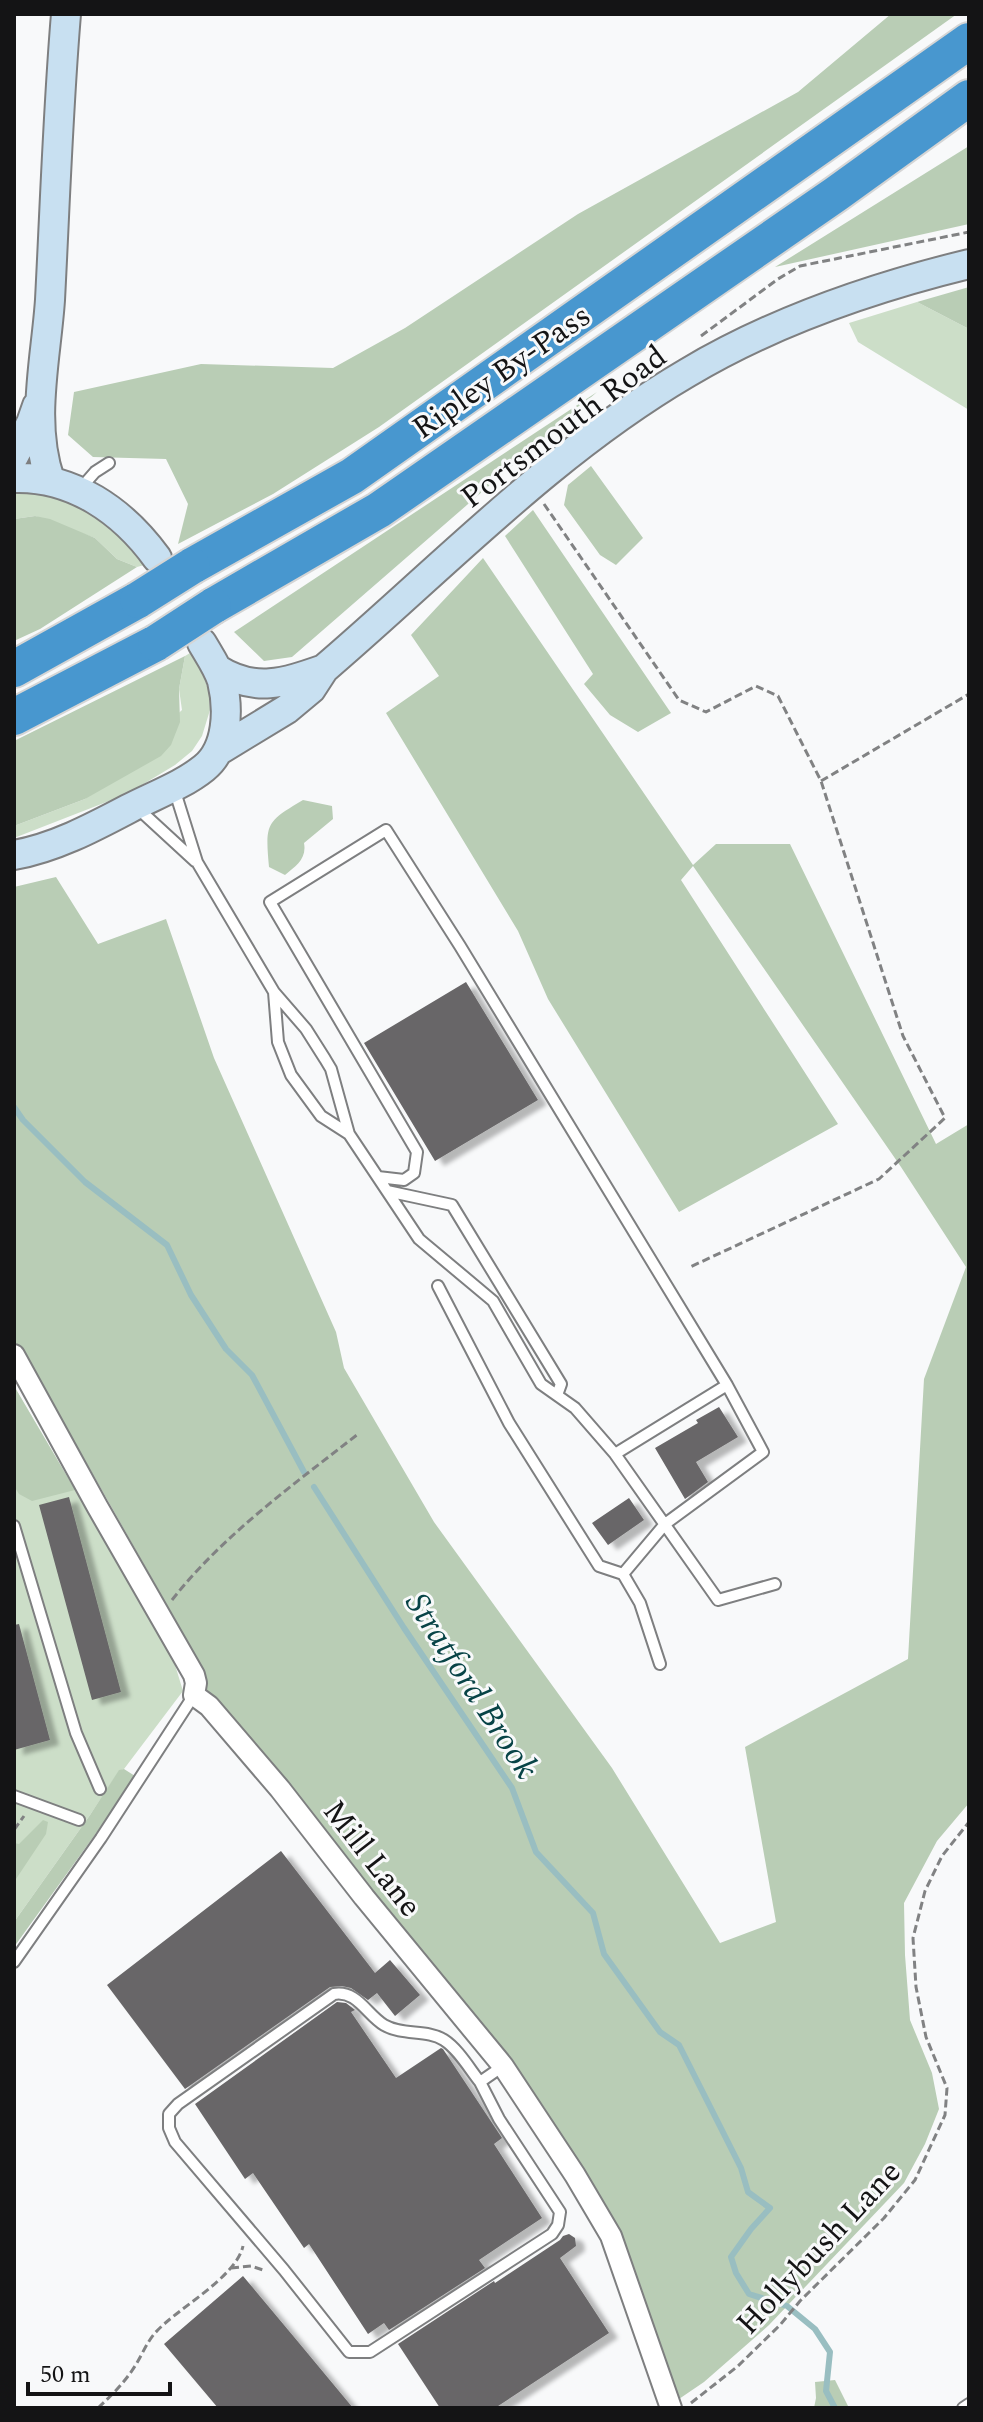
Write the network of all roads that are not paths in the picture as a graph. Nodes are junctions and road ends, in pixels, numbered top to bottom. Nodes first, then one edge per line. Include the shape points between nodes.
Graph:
1 (66, 14) edge
2 (969, 41) edge
3 (969, 98) edge
4 (969, 264) edge
5 (41, 397) junction
6 (14, 456) edge
7 (109, 463) dead end
8 (14, 478) edge
9 (50, 480) junction
10 (80, 491) junction
11 (157, 558) dead end
12 (202, 643) dead end
13 (14, 669) edge
14 (217, 669) junction
15 (324, 669) junction
16 (14, 717) edge
17 (218, 751) junction
18 (182, 781) junction
19 (133, 807) junction
20 (14, 855) edge
21 (197, 862) junction
22 (274, 992) junction
23 (349, 1134) junction
24 (378, 1177) junction
25 (387, 1191) junction
26 (438, 1286) dead end
27 (14, 1355) edge
28 (727, 1385) junction
29 (557, 1395) junction
30 (615, 1454) junction
31 (665, 1524) junction
32 (14, 1526) edge
33 (623, 1574) junction
34 (775, 1584) dead end
35 (660, 1664) dead end
36 (194, 1695) junction
37 (100, 1789) dead end
38 (14, 1796) edge
39 (79, 1820) dead end
40 (14, 1962) edge
41 (503, 2066) junction
42 (480, 2082) junction
43 (969, 2404) edge
44 (671, 2408) edge
45 (963, 2408) edge

1 - 5 main road
2 - 13 highway, Ripley By-Pass, bridge via 352,476
3 - 16 highway, Ripley By-Pass, bridge via 379,510 156,643
4 - 15 main road, Portsmouth Road via 905,279 789,321 685,374 532,486
5 - 6 main road
5 - 9 main road via 43,455
7 - 10 lane
8 - 9 main road
9 - 10 main road
10 - 11 main road via 112,510
12 - 14 main road
14 - 15 main road, Portsmouth Road via 251,685
14 - 17 main road via 226,719
15 - 17 main road, Portsmouth Road via 311,689 287,709
17 - 18 main road, Portsmouth Road via 204,768
18 - 19 main road, Portsmouth Road
18 - 21 lane via 177,798
19 - 20 main road, Portsmouth Road via 57,842
19 - 21 lane
21 - 22 lane
22 - 23 lane via 331,1069
22 - 23 lane via 278,1042 291,1075 321,1116
23 - 24 lane
24 - 25 lane
24 - 28 lane via 404,1180 414,1173 417,1152 270,902 386,830
25 - 29 lane via 419,1239 493,1301 541,1384
25 - 29 lane via 452,1205 561,1384
26 - 33 lane via 509,1423 599,1566
27 - 36 street via 194,1675
28 - 30 lane
28 - 31 lane via 763,1452
29 - 30 lane
30 - 31 lane
31 - 33 lane
31 - 34 lane via 718,1600
32 - 37 lane via 76,1733
33 - 35 lane via 640,1603
36 - 40 lane
36 - 41 street, Mill Lane via 280,1789
38 - 39 lane
41 - 42 lane
41 - 44 street, Mill Lane via 611,2236
42 - 42 lane via 560,2212 558,2225 552,2234 370,2352 349,2352 175,2142 169,2128 169,2114 178,2104 334,1994 351,1996 385,2026 446,2041
43 - 45 lane

